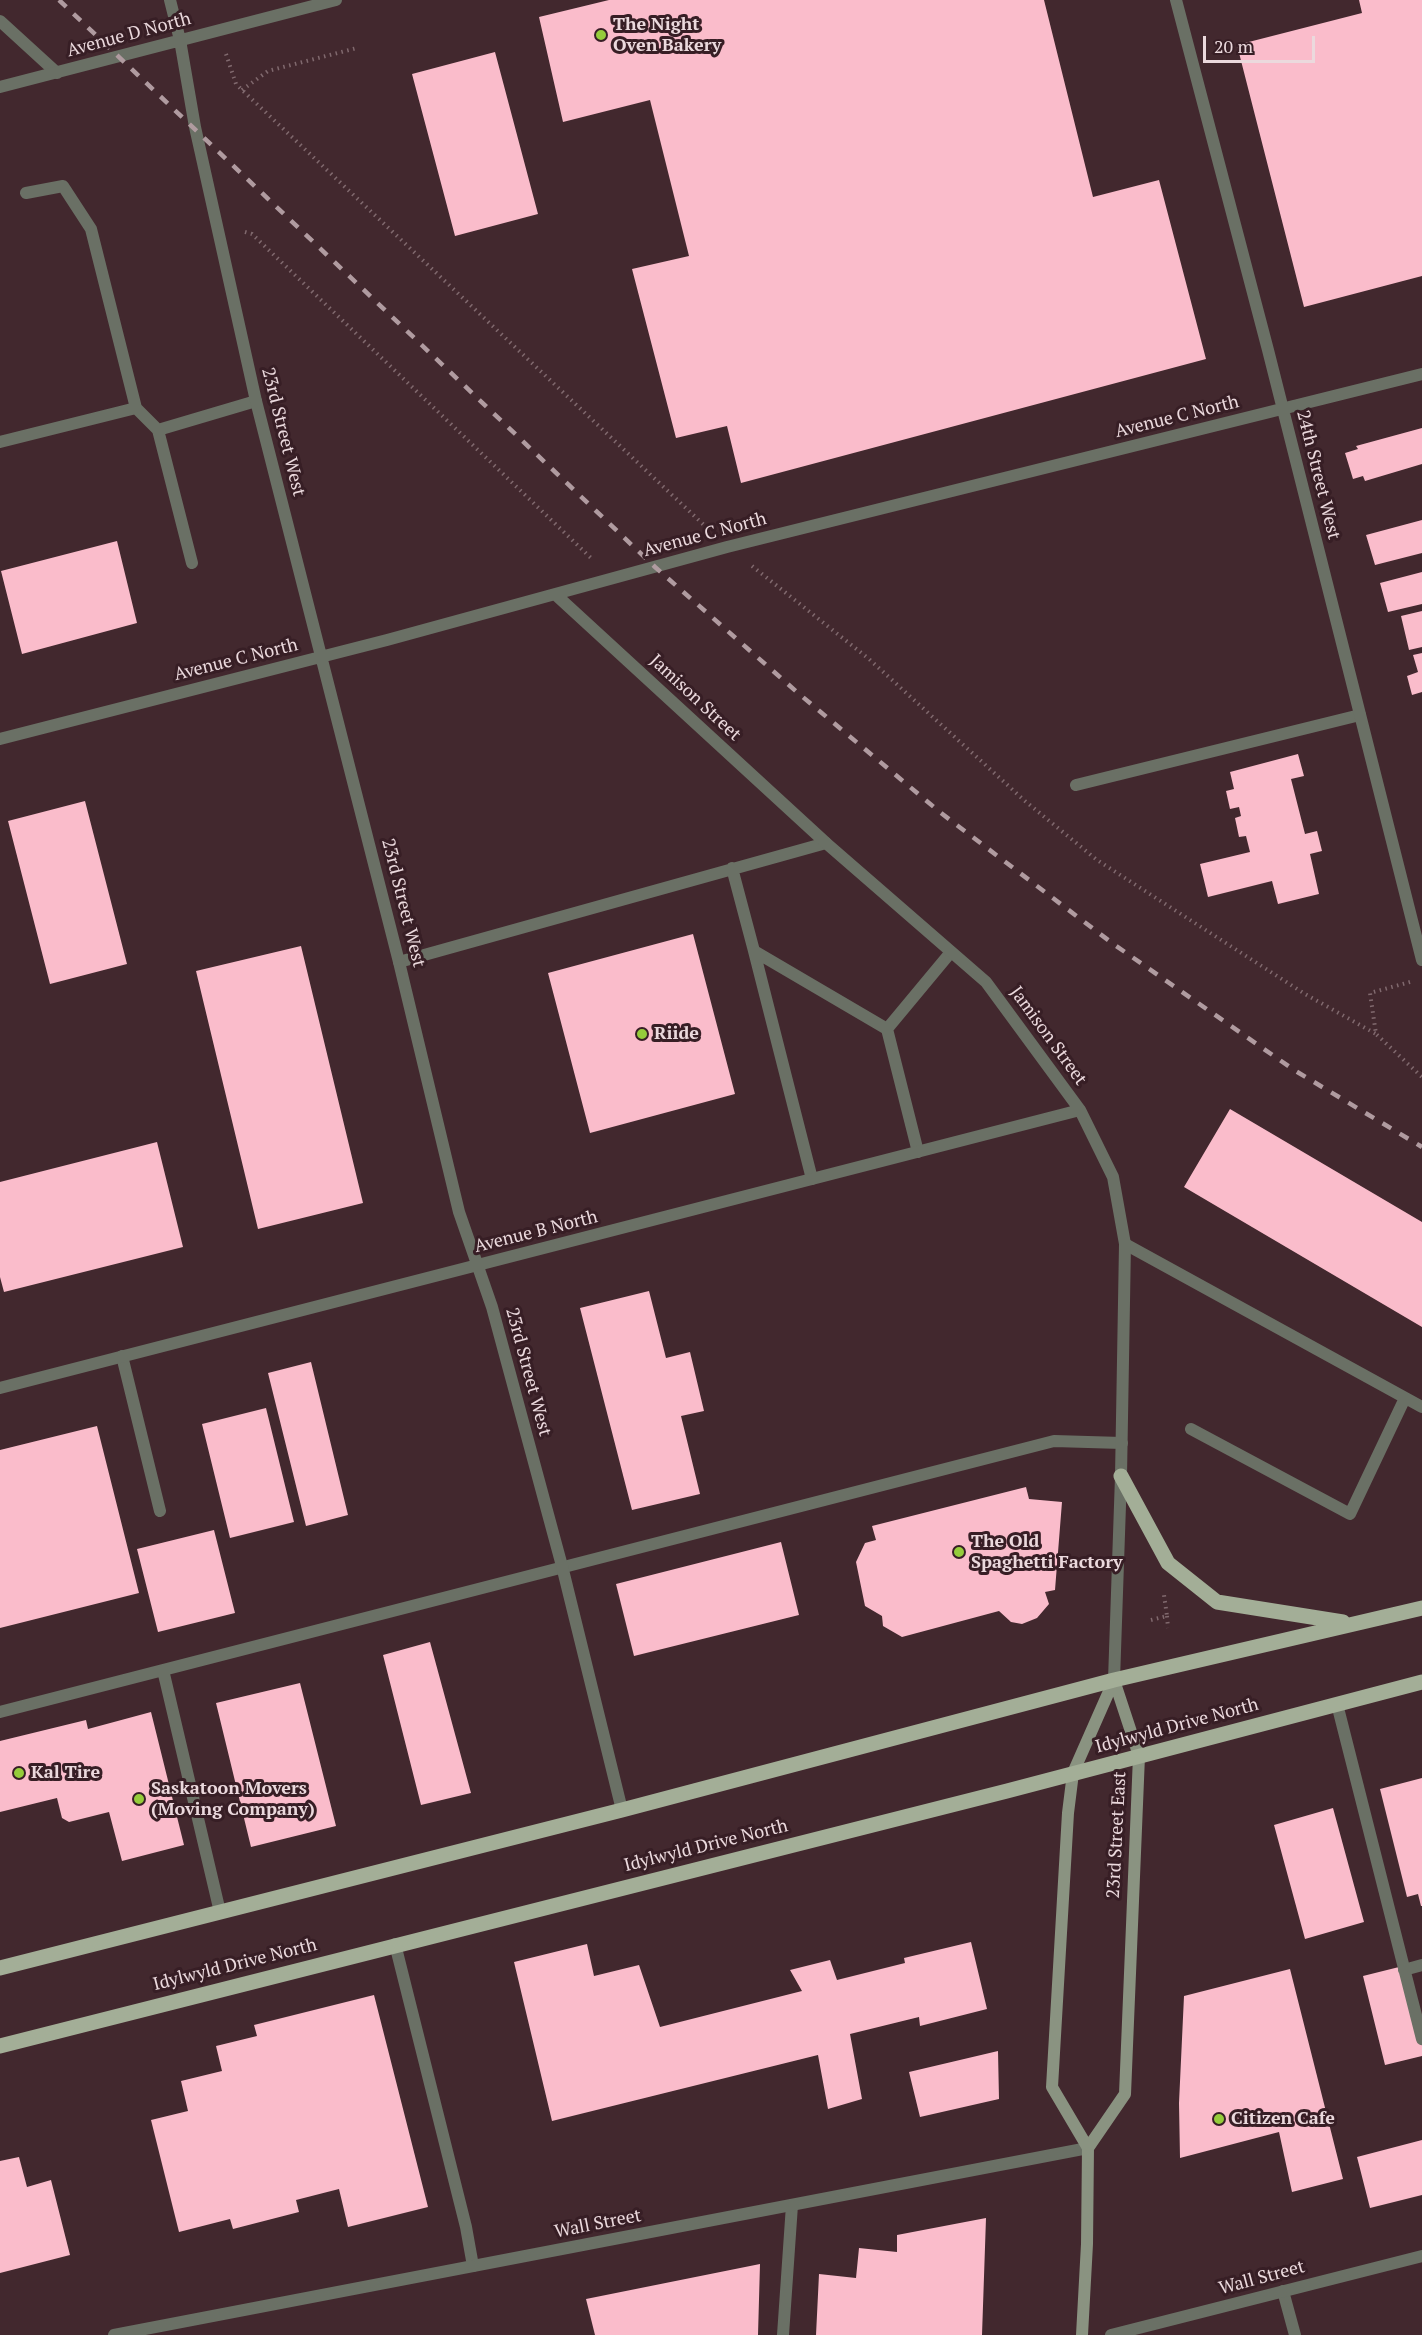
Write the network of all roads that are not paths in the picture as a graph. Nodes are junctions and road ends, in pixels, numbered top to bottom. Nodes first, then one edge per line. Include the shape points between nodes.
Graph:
1 (170, 0) edge
2 (336, 0) edge
3 (1176, 0) edge
4 (0, 21) edge
5 (180, 40) junction
6 (57, 73) junction
7 (0, 87) edge
8 (26, 193) dead end
9 (1422, 374) edge
10 (256, 401) junction
11 (136, 408) junction
12 (1283, 410) junction
13 (158, 429) junction
14 (0, 442) edge
15 (192, 563) dead end
16 (556, 595) junction
17 (322, 657) junction
18 (1360, 716) junction
19 (0, 739) edge
20 (1076, 785) dead end
21 (826, 843) junction
22 (732, 868) junction
23 (754, 951) junction
24 (951, 952) junction
25 (1422, 960) edge
26 (399, 962) junction
27 (887, 1029) junction
28 (1080, 1110) junction
29 (918, 1152) junction
30 (812, 1179) junction
31 (1125, 1244) junction
32 (477, 1266) junction
33 (123, 1356) junction
34 (0, 1388) edge
35 (1405, 1398) junction
36 (1422, 1407) edge
37 (1191, 1429) dead end
38 (1122, 1443) junction
39 (1121, 1476) junction
40 (160, 1511) dead end
41 (562, 1566) junction
42 (1422, 1608) edge
43 (1352, 1623) junction
44 (162, 1670) junction
45 (1114, 1680) junction
46 (1422, 1682) edge
47 (1337, 1704) junction
48 (0, 1712) edge
49 (1139, 1756) junction
50 (1073, 1773) junction
51 (622, 1810) junction
52 (220, 1912) junction
53 (394, 1944) junction
54 (1422, 1965) edge
55 (0, 1968) edge
56 (1404, 1970) junction
57 (1422, 2039) edge
58 (0, 2046) edge
59 (1089, 2148) junction
60 (792, 2205) junction
61 (1422, 2256) edge
62 (473, 2266) junction
63 (1283, 2291) junction
64 (114, 2335) edge
65 (783, 2335) edge
66 (1082, 2335) edge
67 (1111, 2335) edge
68 (1295, 2335) edge

1 - 5 street, 23rd Street West
2 - 5 street, Avenue D North
3 - 12 street, 24th Street West
4 - 6 street
5 - 6 street, Avenue D North
5 - 10 street, 23rd Street West via 195,127
6 - 7 street, Avenue D North
8 - 11 street via 63,186 91,229
9 - 12 street, Avenue C North
10 - 13 street
10 - 17 street, 23rd Street West
11 - 13 street
11 - 14 street
12 - 16 street, Avenue C North via 751,541
12 - 18 street, 24th Street West
13 - 15 street
16 - 17 street, Avenue C North
16 - 21 street, Jamison Street
17 - 19 street, Avenue C North
17 - 26 street, 23rd Street West
18 - 20 street
18 - 25 street, 24th Street West
21 - 22 street
21 - 24 street, Jamison Street
22 - 23 street
22 - 26 street
23 - 27 street
23 - 30 street
24 - 27 street
24 - 28 street, Jamison Street via 986,982
26 - 32 street, 23rd Street West via 459,1212
27 - 29 street
28 - 29 street, Avenue B North
28 - 31 street, Jamison Street via 1113,1177
29 - 30 street, Avenue B North
30 - 32 street, Avenue B North
31 - 35 street
31 - 38 street, Jamison Street
32 - 33 street, Avenue B North
32 - 41 street, 23rd Street West via 492,1307
33 - 34 street, Avenue B North
33 - 40 street
35 - 36 street
35 - 37 street via 1350,1514
38 - 39 street, Jamison Street
38 - 41 street via 1054,1441
39 - 43 main road via 1168,1563 1217,1602
39 - 45 street, Jamison Street
41 - 44 street
41 - 51 street, 23rd Street West
42 - 43 main road
43 - 45 main road
44 - 48 street
44 - 52 street
45 - 49 street, 23rd Street East
45 - 50 street
45 - 51 main road
46 - 47 main road, Idylwyld Drive North
47 - 49 main road, Idylwyld Drive North
47 - 56 street
49 - 50 main road, Idylwyld Drive North
49 - 59 street, 23rd Street East via 1125,2094
50 - 53 main road, Idylwyld Drive North
50 - 59 street via 1052,2087
51 - 52 main road
52 - 55 main road
53 - 58 main road, Idylwyld Drive North
53 - 62 street
54 - 56 street
56 - 57 street
59 - 60 street, Wall Street
59 - 66 street
60 - 62 street, Wall Street
60 - 65 street
61 - 63 street, Wall Street
62 - 64 street, Wall Street
63 - 67 street, Wall Street
63 - 68 street

